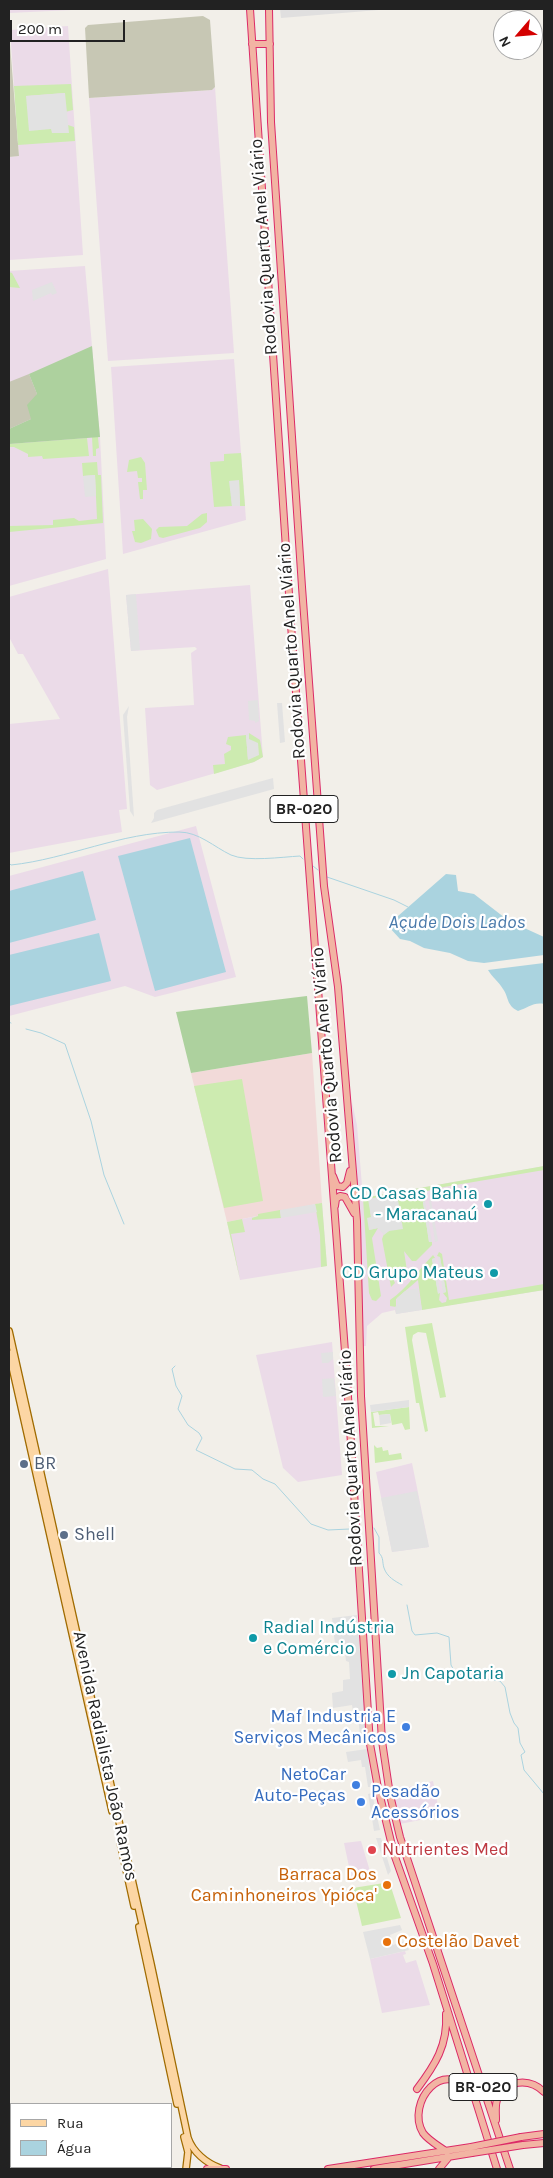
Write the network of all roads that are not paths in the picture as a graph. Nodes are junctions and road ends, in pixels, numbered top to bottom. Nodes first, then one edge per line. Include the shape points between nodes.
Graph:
1 (250, 9) edge
2 (269, 9) edge
3 (252, 44) junction
4 (270, 44) junction
5 (288, 378) junction
6 (275, 384) junction
7 (277, 422) junction
8 (292, 422) junction
9 (300, 571) junction
10 (287, 572) junction
11 (314, 755) junction
12 (300, 757) junction
13 (351, 1158) junction
14 (329, 1163) junction
15 (334, 1221) junction
16 (357, 1221) junction
17 (9, 1331) edge
18 (9, 1353) edge
19 (368, 1504) junction
20 (355, 1508) junction
21 (401, 1876) junction
22 (413, 1882) junction
23 (446, 2003) junction
24 (417, 2089) dead end
25 (544, 2092) edge
26 (476, 2102) junction
27 (496, 2128) junction
28 (544, 2128) edge
29 (542, 2134) edge
30 (544, 2143) edge
31 (472, 2150) junction
32 (448, 2154) junction
33 (223, 2168) edge
34 (395, 2168) edge
35 (186, 2169) edge
36 (207, 2169) edge
37 (328, 2169) edge
38 (374, 2169) edge
39 (439, 2169) edge
40 (497, 2169) edge
41 (510, 2169) edge

1 - 3 highway, Rodovia Quarto Anel Viário / BR-020
2 - 4 highway, Rodovia Quarto Anel Viário / BR-020
3 - 4 highway
3 - 6 highway, Rodovia Quarto Anel Viário / BR-020
4 - 5 highway, Rodovia Quarto Anel Viário / BR-020 via 271,122
5 - 6 highway
5 - 8 highway, Rodovia Quarto Anel Viário / BR-020
6 - 7 highway, Rodovia Quarto Anel Viário / BR-020
7 - 8 highway
7 - 10 highway, Rodovia Quarto Anel Viário / BR-020
8 - 9 highway, Rodovia Quarto Anel Viário / BR-020
9 - 10 highway
9 - 11 highway, Rodovia Quarto Anel Viário / BR-020
10 - 12 highway, Rodovia Quarto Anel Viário / BR-020
11 - 12 highway
11 - 13 highway, Rodovia Quarto Anel Viário / BR-020 via 324,886 338,987
12 - 14 highway, Rodovia Quarto Anel Viário / BR-020
13 - 14 highway via 349,1178 343,1187 337,1186
13 - 16 highway, Rodovia Quarto Anel Viário / BR-020
14 - 15 highway, Rodovia Quarto Anel Viário / BR-020
15 - 16 highway via 336,1199 340,1196 349,1202
15 - 20 highway, Rodovia Quarto Anel Viário / BR-020
16 - 19 highway, Rodovia Quarto Anel Viário / BR-020 via 359,1359
17 - 33 main road, Avenida Radialista João Ramos via 152,1964 188,2138 203,2158
18 - 35 main road, Avenida Radialista João Ramos via 188,2152
19 - 20 highway
19 - 22 highway, Rodovia Quarto Anel Viário / BR-020 via 382,1741 397,1826
20 - 21 highway, Rodovia Quarto Anel Viário / BR-020 via 370,1744
21 - 22 highway
21 - 23 highway, Rodovia Quarto Anel Viário / BR-020
22 - 27 highway, Rodovia Quarto Anel Viário / BR-020
23 - 24 highway via 444,2046
23 - 26 highway, Rodovia Quarto Anel Viário / BR-020
25 - 27 highway via 527,2082 508,2087 496,2103
26 - 32 highway via 462,2084 446,2079 431,2086 420,2105 419,2121 423,2132
26 - 40 highway, Rodovia Quarto Anel Viário / BR-020
27 - 41 highway, Rodovia Quarto Anel Viário / BR-020
28 - 29 highway
29 - 31 highway, bridge
30 - 31 highway, bridge
31 - 32 highway
32 - 34 highway
32 - 37 highway
32 - 39 highway
33 - 36 highway
34 - 38 highway

